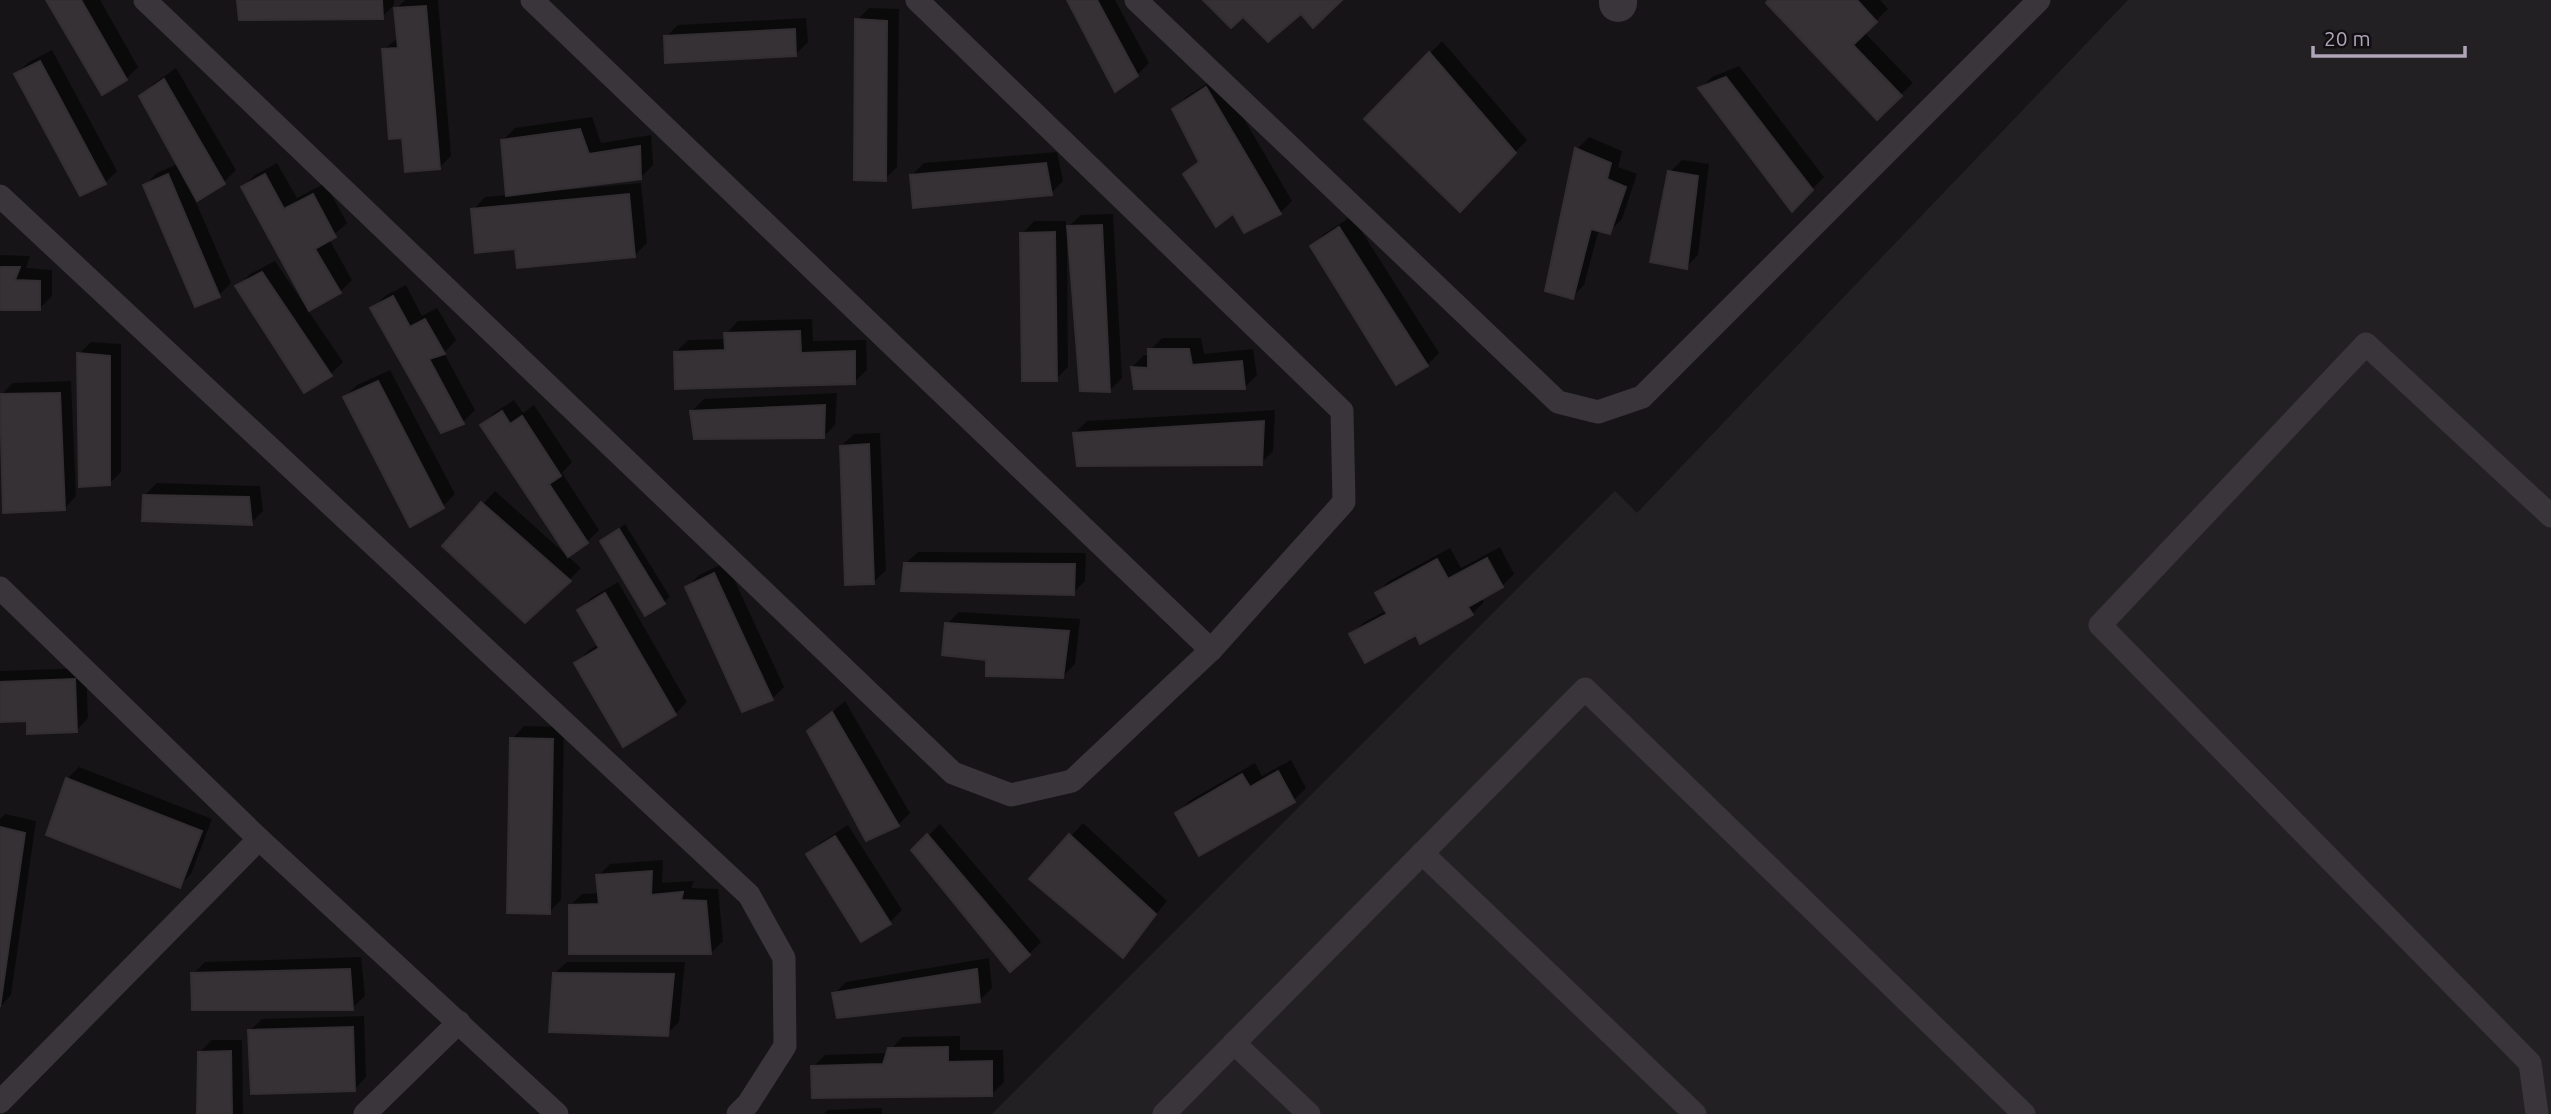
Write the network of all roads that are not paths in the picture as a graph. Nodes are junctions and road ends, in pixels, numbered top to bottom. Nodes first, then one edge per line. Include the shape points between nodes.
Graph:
1 (145, 0) edge
2 (532, 0) edge
3 (917, 0) edge
4 (1136, 0) edge
5 (2039, 0) edge
6 (0, 196) edge
7 (2551, 516) edge
8 (0, 589) edge
9 (1211, 650) junction
10 (259, 839) junction
11 (1422, 853) junction
12 (459, 1022) junction
13 (1234, 1043) junction
14 (0, 1102) edge
15 (0, 1109) edge
16 (4, 1114) edge
17 (365, 1114) edge
18 (557, 1114) edge
19 (738, 1114) edge
20 (1164, 1114) edge
21 (1309, 1114) edge
22 (1695, 1114) edge
23 (2024, 1114) edge
24 (2537, 1114) edge

1 - 9 lane via 953,773 1011,795 1072,781
2 - 9 lane
3 - 9 lane via 1342,411 1344,502
4 - 5 lane via 1558,402 1598,412 1642,397
6 - 19 lane via 749,895 784,958 785,1046
7 - 24 lane via 2366,344 2100,625 2530,1063
8 - 10 lane
10 - 12 lane
10 - 14 lane
11 - 13 lane
11 - 22 lane
11 - 23 lane via 1585,690
12 - 17 lane
12 - 18 lane
13 - 20 lane
13 - 21 lane
15 - 16 lane

